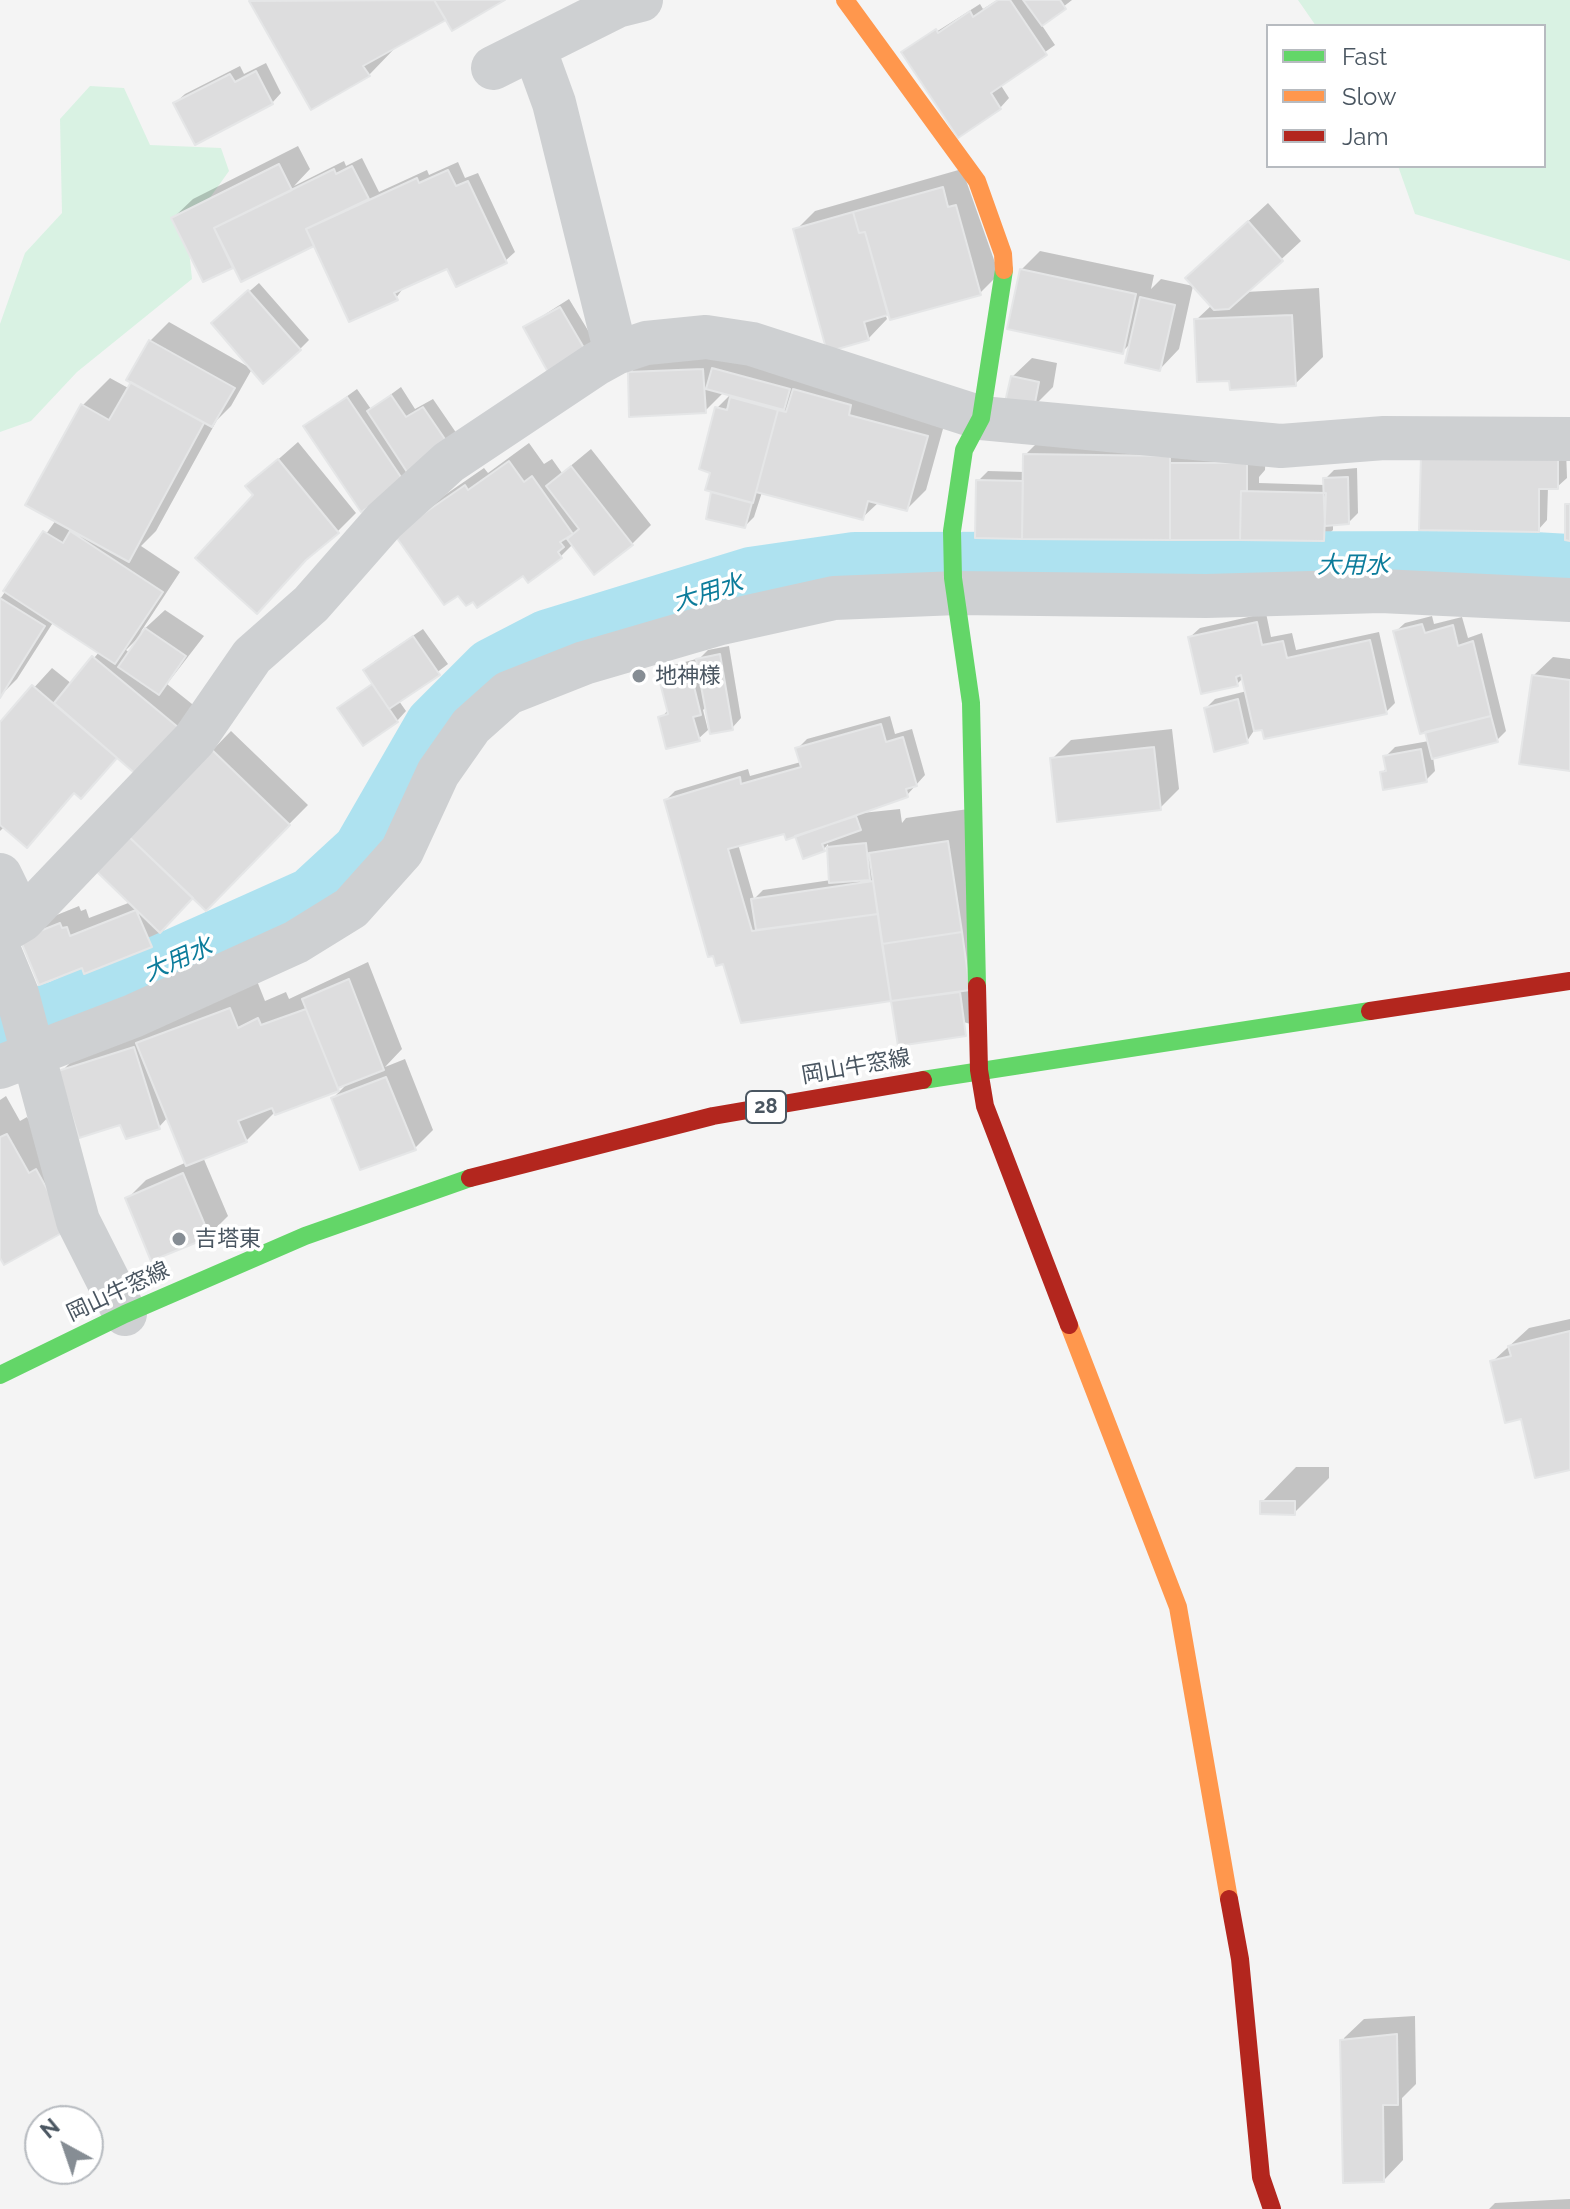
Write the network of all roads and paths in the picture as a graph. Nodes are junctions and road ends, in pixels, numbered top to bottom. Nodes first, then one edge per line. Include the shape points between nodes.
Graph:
1 (641, 0) edge
2 (845, 0) edge
3 (534, 48) junction
4 (493, 68) dead end
5 (616, 353) junction
6 (981, 418) junction
7 (1570, 439) edge
8 (957, 593) junction
9 (1570, 600) edge
10 (0, 875) edge
11 (7, 935) edge
12 (1570, 981) edge
13 (20, 1055) edge
14 (979, 1070) junction
15 (125, 1314) junction
16 (0, 1375) edge
17 (1272, 2209) edge

1 - 3 street via 617,6
2 - 6 street via 977,181 1003,254
3 - 4 street
3 - 5 street via 554,103
5 - 6 street via 646,343 706,337 752,344
5 - 11 street via 449,462 384,521 311,604 252,656 194,740
6 - 7 street via 1281,446 1384,438
6 - 8 street via 964,450 952,531
8 - 9 street via 1206,596 1381,591
8 - 13 street via 834,598 690,632 584,663 508,693 471,726 438,773 402,851 351,908 296,942
8 - 14 street via 971,703
10 - 11 street
11 - 13 street
12 - 14 street, 岡山牛窓線 / 28
13 - 15 street via 78,1221
14 - 15 street, 岡山牛窓線 / 28 via 713,1116 471,1178 305,1236
14 - 17 street via 985,1106 1178,1607 1240,1959 1261,2177
15 - 16 street, 岡山牛窓線 / 28

